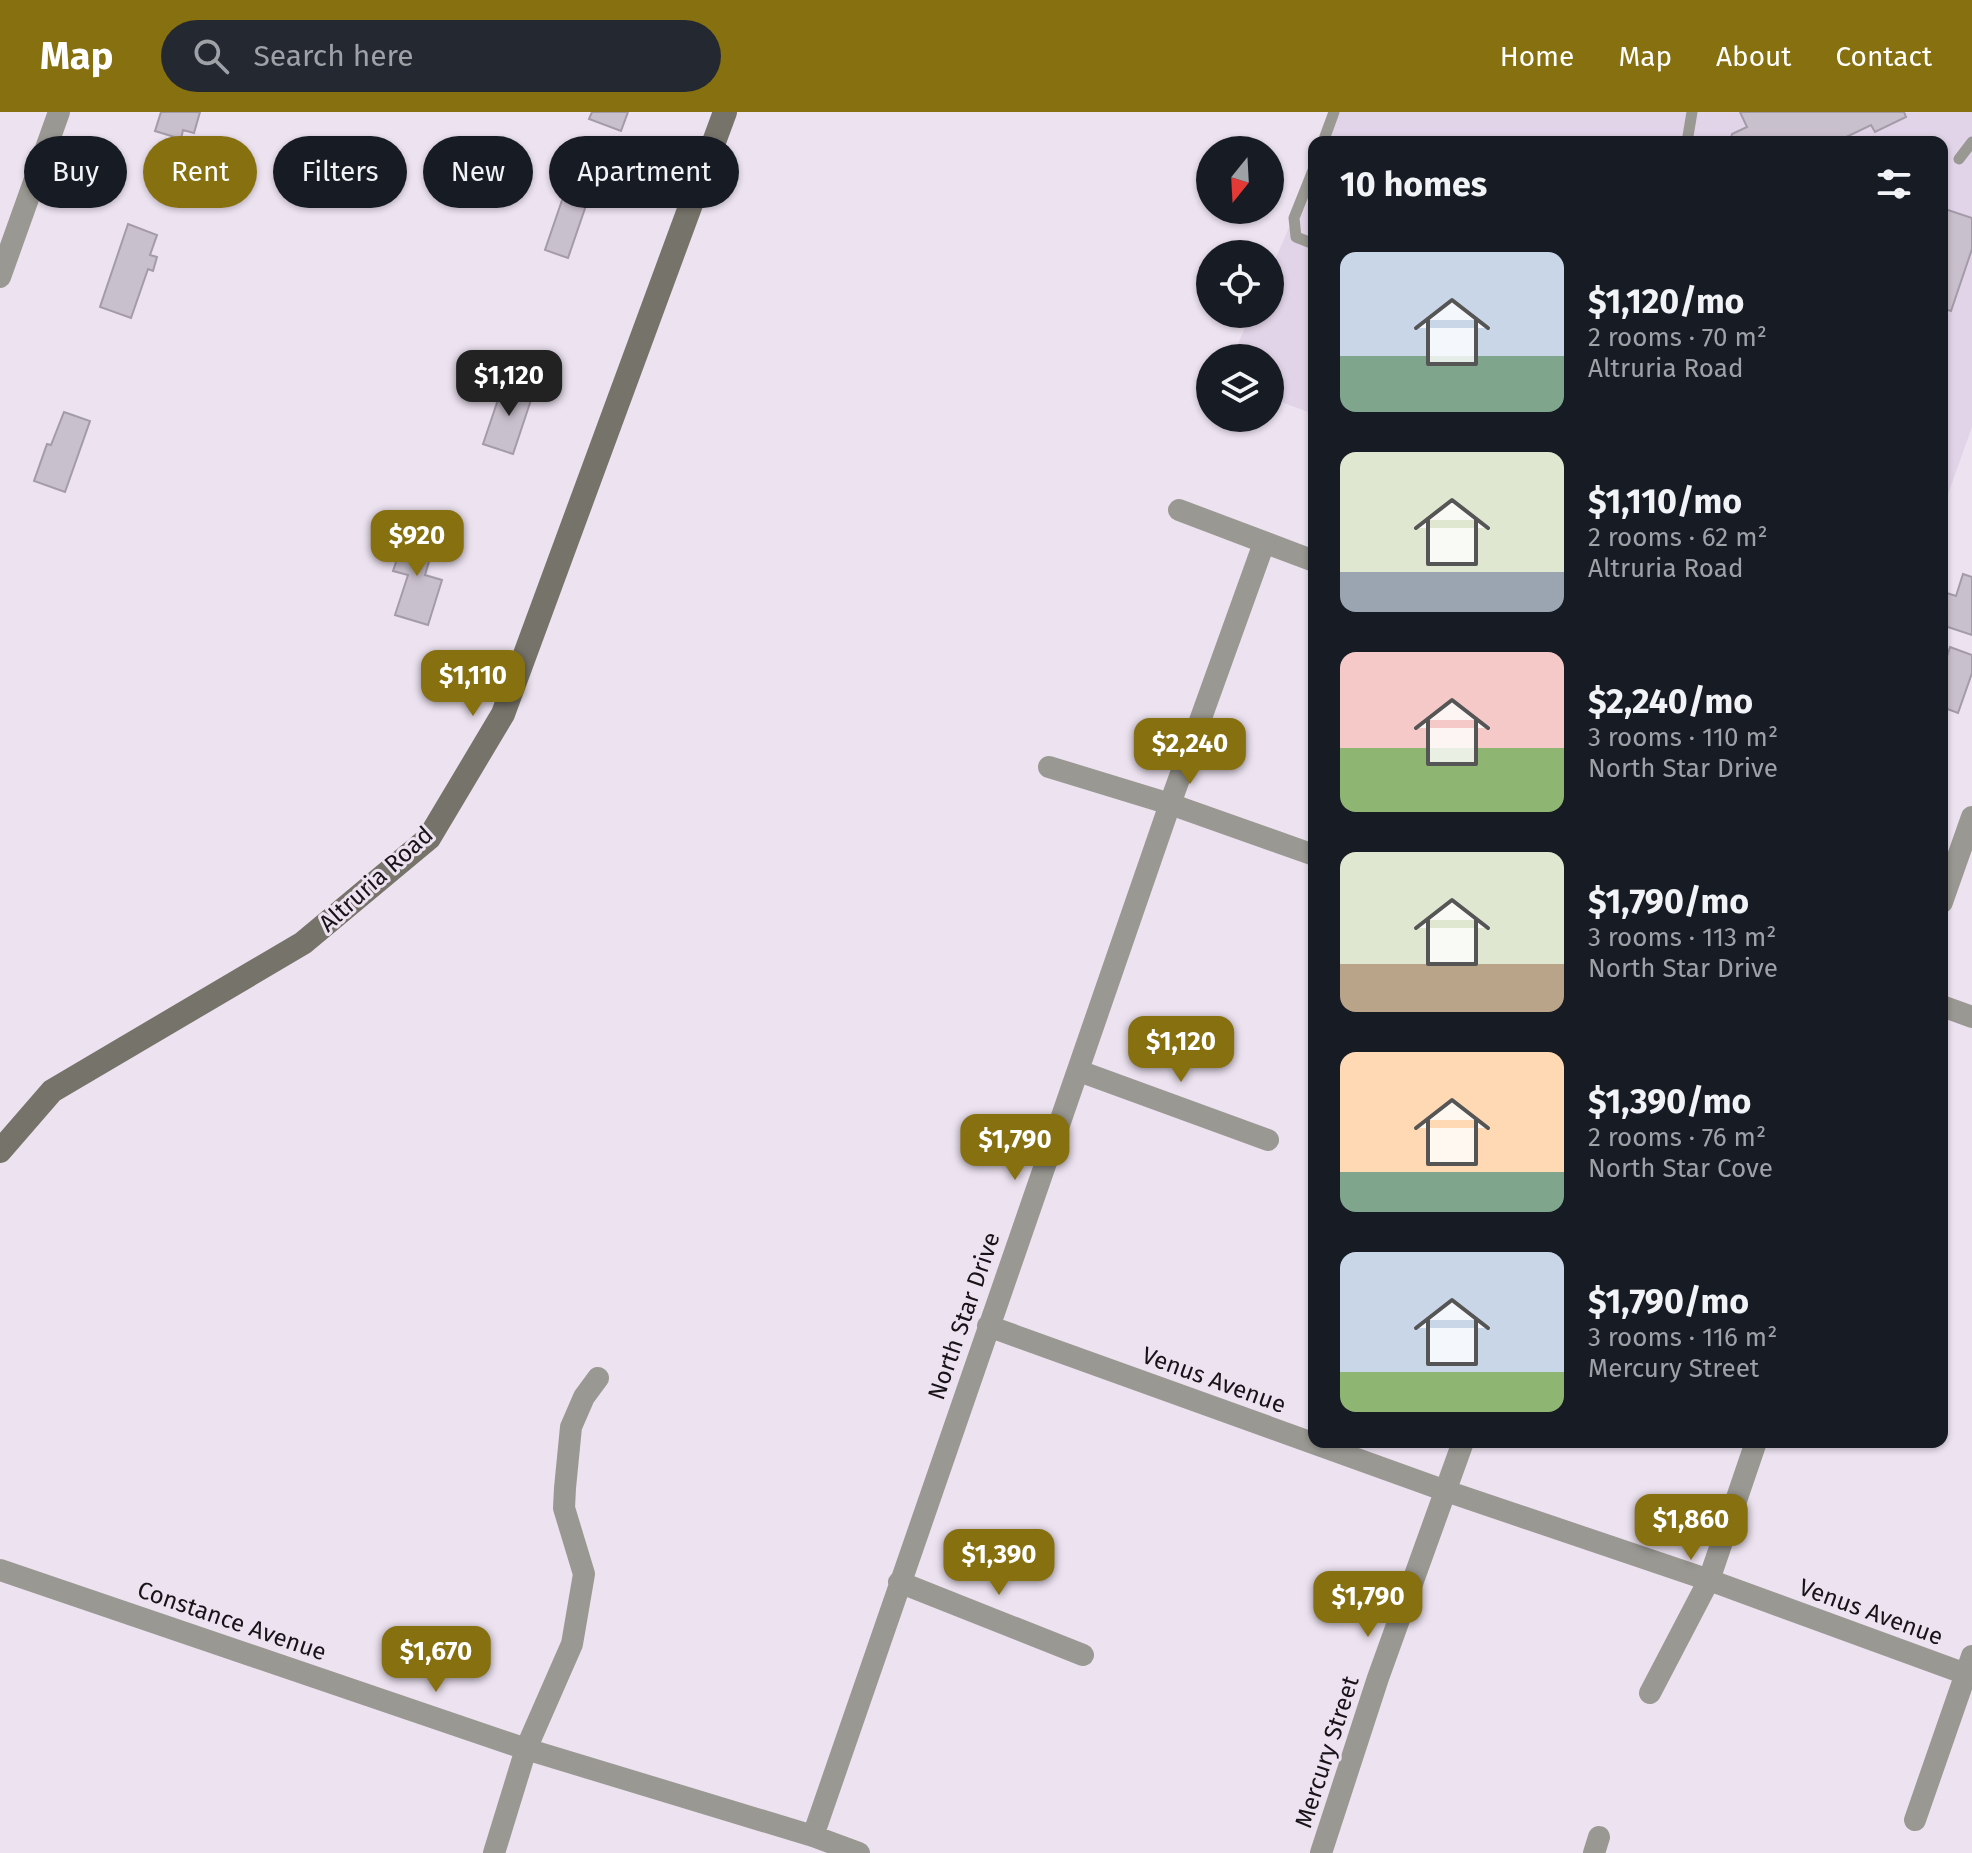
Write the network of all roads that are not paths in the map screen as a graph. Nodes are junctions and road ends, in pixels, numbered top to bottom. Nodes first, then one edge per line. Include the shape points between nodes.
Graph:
1 (59, 112) edge
2 (725, 112) edge
3 (1334, 112) edge
4 (1692, 112) edge
5 (1325, 136) edge
6 (1688, 136) edge
7 (1972, 142) edge
8 (1959, 159) dead end
9 (1308, 183) edge
10 (1308, 242) edge
11 (0, 277) edge
12 (1179, 510) dead end
13 (1264, 543) junction
14 (1308, 559) edge
15 (1049, 767) dead end
16 (1170, 804) junction
17 (1972, 817) edge
18 (1308, 853) edge
19 (1948, 885) edge
20 (1948, 1008) edge
21 (1972, 1017) edge
22 (1079, 1071) junction
23 (1268, 1140) dead end
24 (0, 1151) edge
25 (988, 1326) junction
26 (598, 1378) dead end
27 (1308, 1441) edge
28 (1327, 1448) edge
29 (1461, 1448) edge
30 (1754, 1448) edge
31 (1446, 1491) junction
32 (0, 1570) edge
33 (1709, 1580) junction
34 (899, 1582) junction
35 (1083, 1655) dead end
36 (1969, 1665) edge
37 (1650, 1693) dead end
38 (526, 1749) junction
39 (1915, 1820) dead end
40 (813, 1836) junction
41 (494, 1853) edge
42 (859, 1853) edge
43 (1321, 1853) edge

1 - 11 street
2 - 24 street, Altruria Road via 503,714 429,838 303,943 52,1091
3 - 5 lane
4 - 6 lane
7 - 8 lane
9 - 10 lane via 1294,218 1296,237
12 - 13 street
13 - 14 street
13 - 16 street, North Star Drive
15 - 16 street
16 - 18 street
16 - 22 street, North Star Drive
17 - 19 street
20 - 21 street
22 - 23 street
22 - 25 street, North Star Drive
25 - 27 street, Venus Avenue
25 - 34 street, North Star Drive
26 - 38 street via 571,1427 565,1488 564,1508 584,1574 572,1644
28 - 31 street, Venus Avenue
29 - 31 street, Mercury Street
30 - 33 street
31 - 33 street, Venus Avenue
31 - 43 street, Mercury Street
32 - 38 street, Constance Avenue
33 - 36 street, Venus Avenue
33 - 37 street
34 - 35 street
34 - 40 street, North Star Drive
36 - 39 street
38 - 40 street, Constance Avenue
38 - 41 street
40 - 42 street, Constance Avenue

